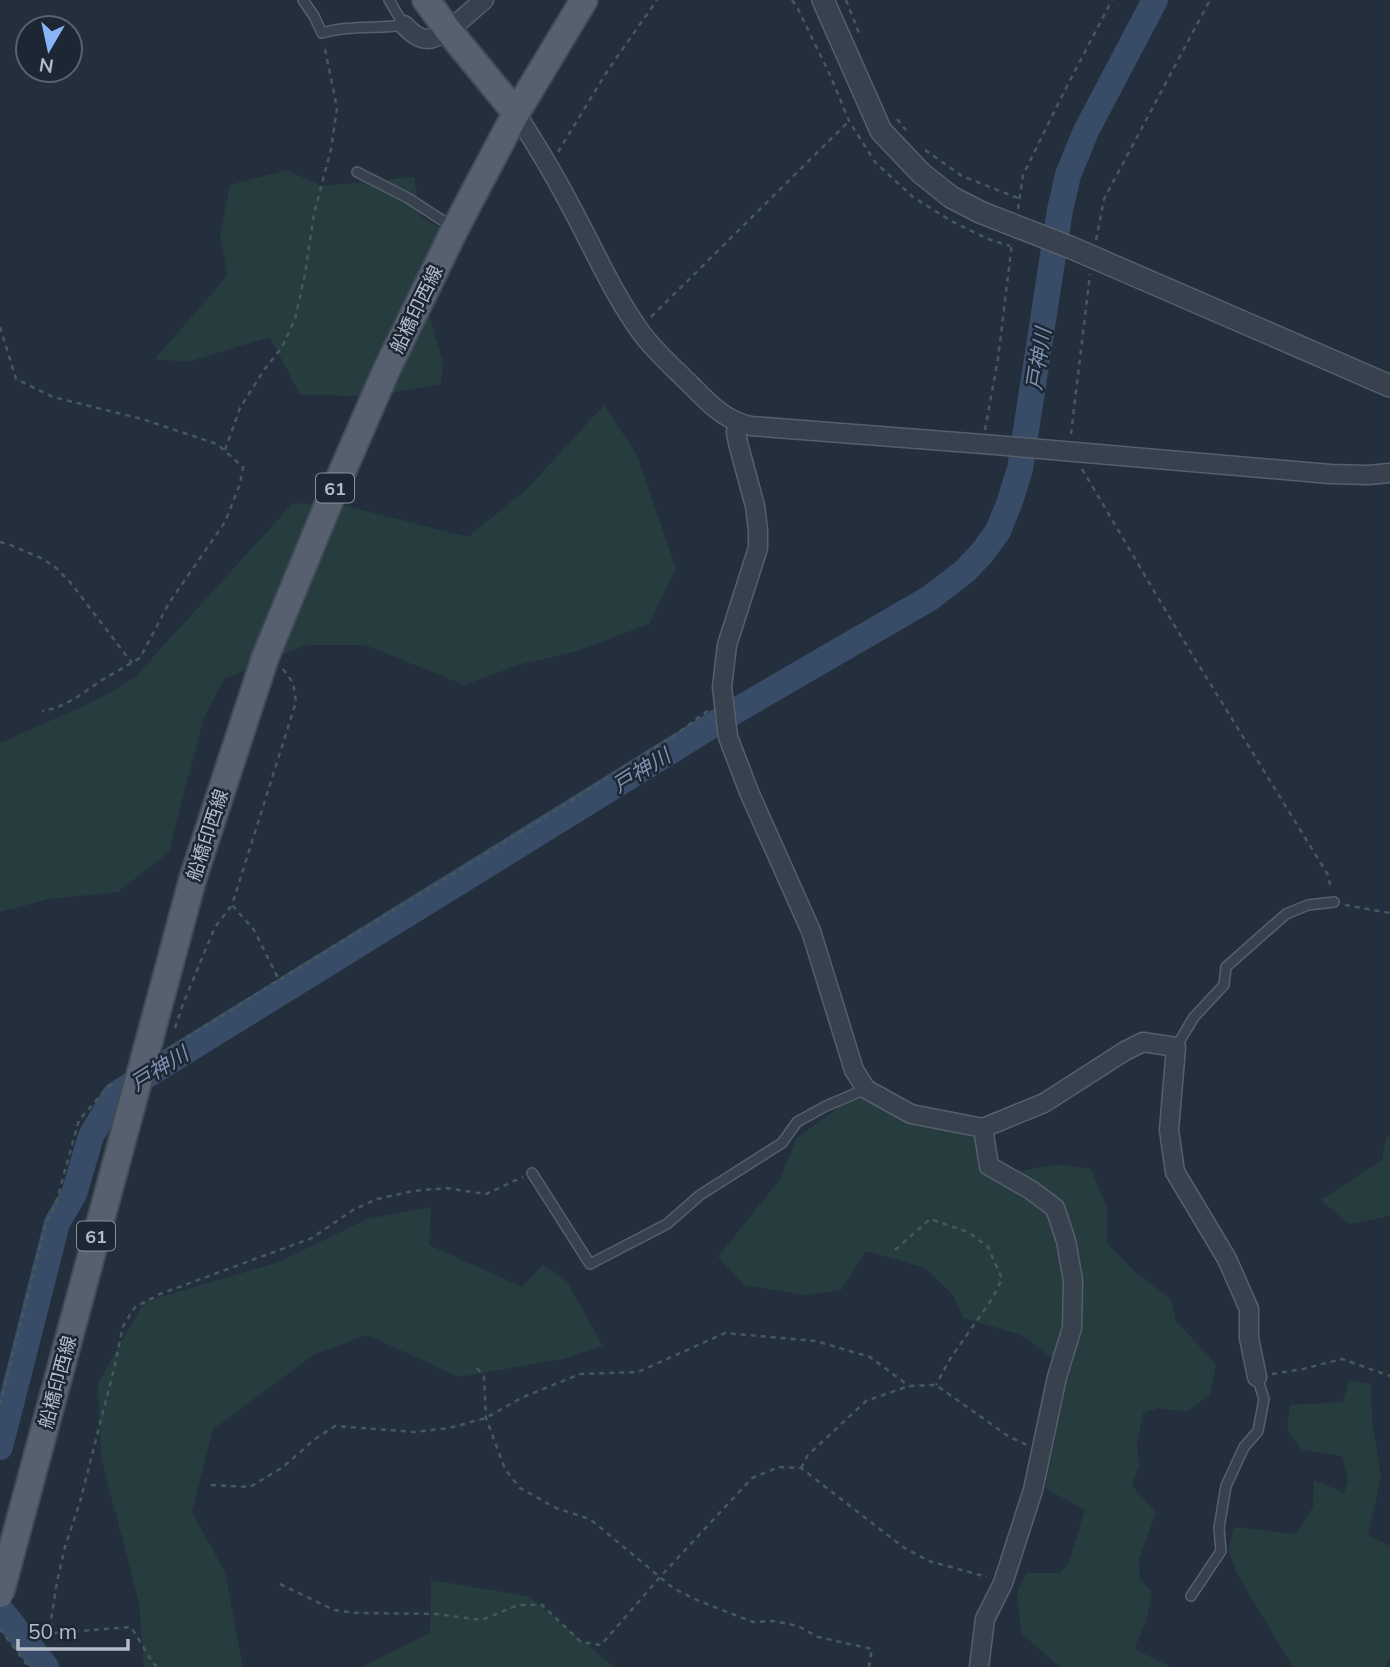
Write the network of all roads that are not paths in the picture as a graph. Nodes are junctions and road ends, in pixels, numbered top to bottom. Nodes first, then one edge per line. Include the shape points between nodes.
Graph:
1 (303, 0) edge
2 (389, 0) edge
3 (426, 0) edge
4 (484, 0) edge
5 (584, 0) edge
6 (823, 0) edge
7 (404, 25) junction
8 (447, 30) junction
9 (516, 113) junction
10 (357, 172) dead end
11 (455, 229) junction
12 (1390, 386) edge
13 (738, 424) junction
14 (1390, 473) edge
15 (1334, 902) road end
16 (1176, 1047) junction
17 (866, 1089) junction
18 (983, 1128) junction
19 (532, 1172) road end
20 (1257, 1377) joint
21 (0, 1594) edge
22 (1191, 1596) dead end
23 (979, 1667) edge

1 - 7 lane via 322,33
2 - 7 lane
3 - 8 main road
4 - 8 street
5 - 9 main road, 船橋印西線 / 61
6 - 12 street via 881,131 920,173 951,197
7 - 8 street via 426,39
8 - 9 main road
9 - 11 main road, 船橋印西線 / 61
9 - 13 street via 639,329 701,396
10 - 11 lane
11 - 21 main road, 船橋印西線 / 61, bridge via 386,371 265,658 192,878
13 - 14 street via 1331,474
13 - 17 street via 738,443 755,506 758,548 727,645 722,687 728,737 811,930 854,1070
15 - 16 lane via 1286,914 1226,967 1224,985 1194,1017
16 - 18 street via 1143,1042 1044,1102
16 - 20 street via 1169,1130 1175,1172 1227,1259 1249,1309
17 - 18 street via 911,1114
17 - 19 lane via 797,1122 782,1143 700,1195 667,1223 590,1264
18 - 23 street via 989,1166 1055,1208 1073,1280 1072,1328 1056,1377 1032,1490 1003,1583 985,1619
20 - 22 lane via 1264,1399 1258,1431 1244,1447 1226,1486 1219,1528 1221,1551

